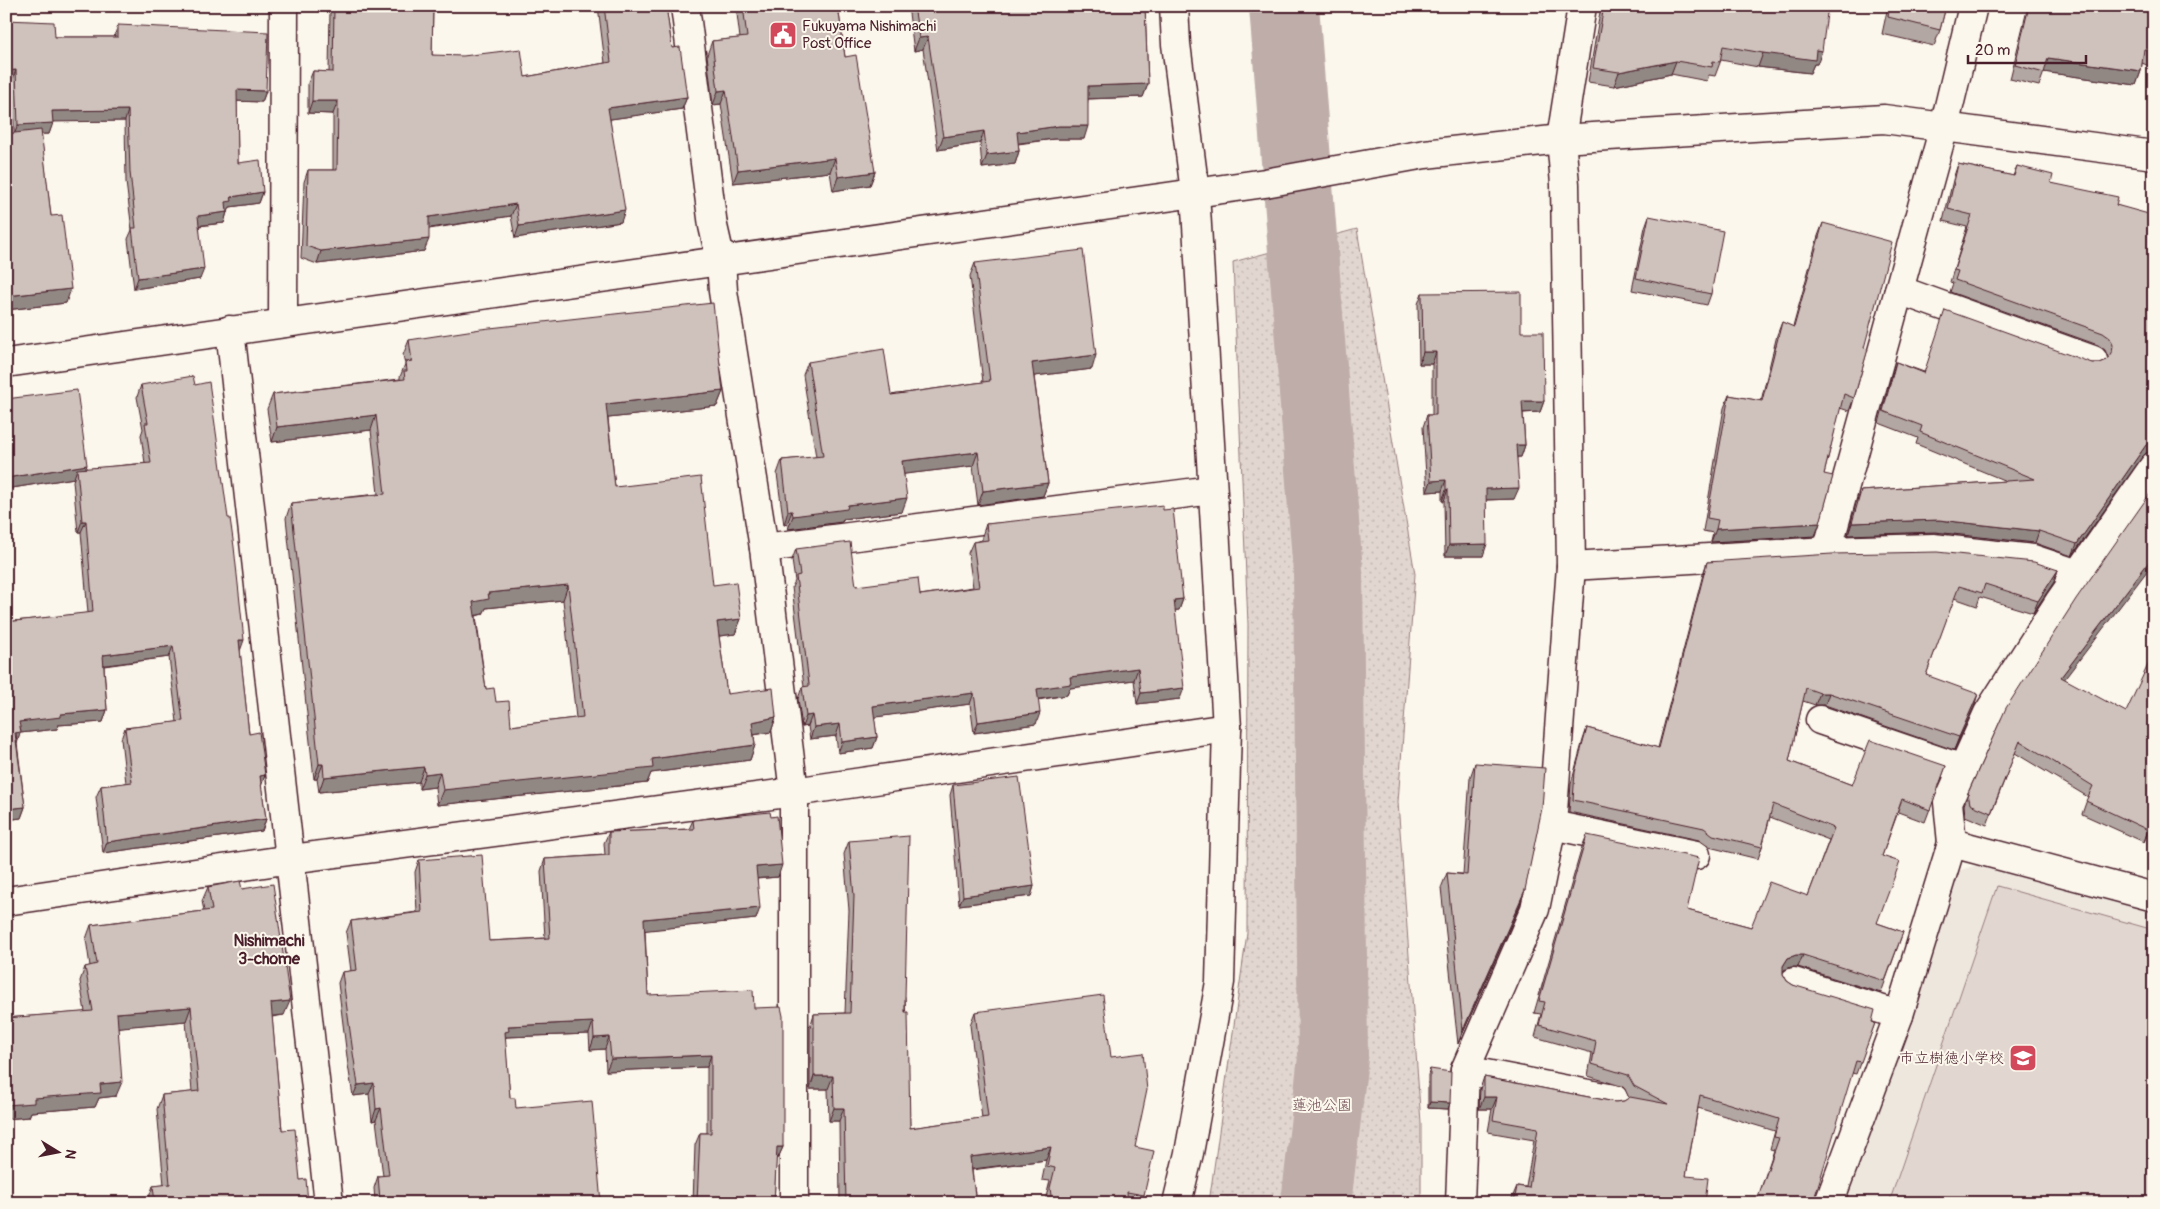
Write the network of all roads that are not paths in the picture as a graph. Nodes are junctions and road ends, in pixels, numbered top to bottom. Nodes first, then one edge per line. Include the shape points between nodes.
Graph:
1 (284, 6) edge
2 (685, 6) edge
3 (1174, 6) edge
4 (1582, 6) edge
5 (1973, 6) edge
6 (1944, 127) junction
7 (1561, 139) junction
8 (2154, 155) edge
9 (1195, 192) junction
10 (721, 261) junction
11 (1899, 290) junction
12 (283, 323) junction
13 (230, 330) junction
14 (2093, 360) dead end
15 (6, 363) edge
16 (2154, 466) edge
17 (1212, 490) junction
18 (764, 548) junction
19 (1827, 551) junction
20 (1571, 566) junction
21 (2078, 574) junction
22 (1820, 720) dead end
23 (1227, 728) junction
24 (1963, 768) junction
25 (794, 792) junction
26 (1552, 825) junction
27 (1952, 843) junction
28 (1696, 855) edge
29 (291, 859) junction
30 (2154, 897) edge
31 (6, 901) edge
32 (1794, 982) dead end
33 (1898, 1015) junction
34 (1465, 1070) junction
35 (1614, 1099) dead end
36 (329, 1203) edge
37 (794, 1203) edge
38 (1177, 1203) edge
39 (1460, 1203) edge
40 (1829, 1203) edge

1 - 12 street
2 - 10 street via 712,226
3 - 9 street
4 - 7 street
5 - 6 street
6 - 7 street via 1884,119
6 - 8 street
6 - 11 street
7 - 9 street via 1425,154
7 - 20 street via 1565,184
9 - 10 street
9 - 17 street
10 - 12 street
10 - 18 street
11 - 14 street
11 - 19 street
12 - 13 street
13 - 15 street
13 - 29 street
16 - 21 street
17 - 18 street
17 - 23 street
18 - 25 street
19 - 20 street
19 - 21 street via 1932,548 2033,558
20 - 26 street
21 - 24 street via 1988,713
22 - 24 street
23 - 25 street
23 - 38 street via 1220,982
24 - 27 street via 1948,802
25 - 29 street
25 - 37 street
26 - 28 street
26 - 34 street via 1535,910
27 - 30 street
27 - 33 street
29 - 31 street
29 - 36 street
32 - 33 street
33 - 40 street
34 - 35 street
34 - 39 street

